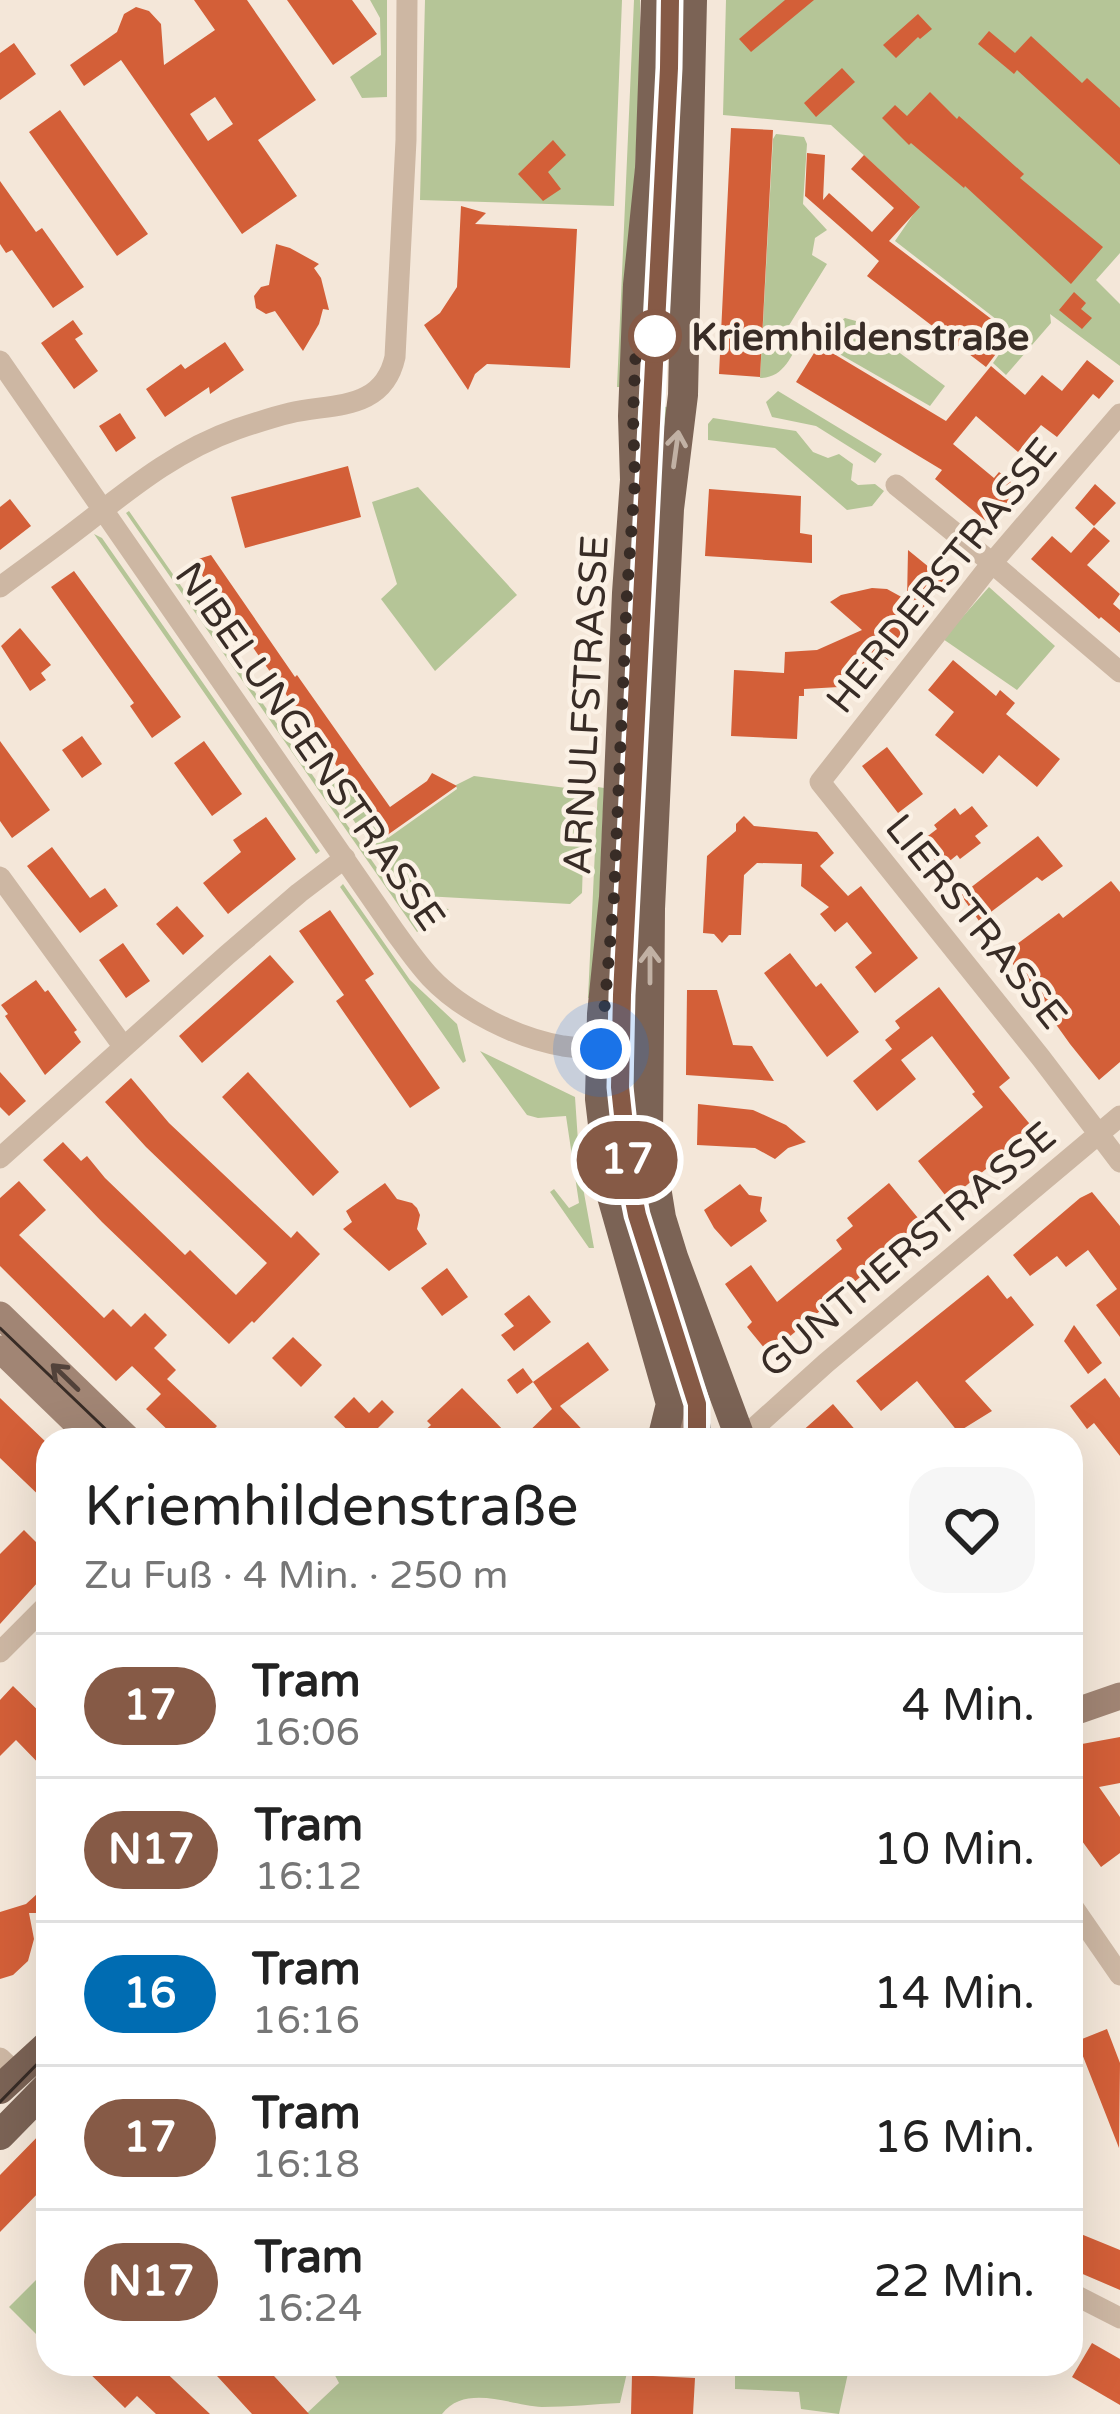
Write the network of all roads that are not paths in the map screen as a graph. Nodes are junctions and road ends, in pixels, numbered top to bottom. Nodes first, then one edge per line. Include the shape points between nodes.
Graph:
1 (406, 0) edge
2 (656, 0) edge
3 (692, 0) edge
4 (0, 361) edge
5 (1120, 414) edge
6 (896, 485) dead end
7 (103, 509) junction
8 (992, 563) junction
9 (0, 587) edge
10 (1120, 672) edge
11 (820, 782) joint
12 (345, 858) junction
13 (0, 877) edge
14 (123, 1046) junction
15 (601, 1049) junction
16 (648, 1051) junction
17 (1120, 1116) edge
18 (1099, 1135) junction
19 (0, 1159) edge
20 (1120, 1162) edge
21 (0, 1315) edge
22 (0, 1349) edge
23 (670, 1404) junction
24 (82, 1428) edge
25 (117, 1428) edge
26 (665, 1428) edge
27 (680, 1428) edge
28 (736, 1428) edge
29 (754, 1428) edge
30 (36, 1615) edge
31 (2, 1648) edge
32 (1083, 1695) edge
33 (1117, 1696) edge
34 (1083, 1709) edge
35 (1083, 1921) edge
36 (1120, 1975) edge
37 (36, 2053) edge
38 (6, 2074) edge
39 (36, 2098) edge
40 (0, 2135) edge
41 (1083, 2299) edge
42 (1120, 2318) edge

1 - 7 street via 392,370 359,400 199,445
2 - 15 main road, ARNULFSTRASSE
16 -> 3 main road, ARNULFSTRASSE via 669,509 683,395
4 - 7 street, NIBELUNGENSTRASSE
5 - 8 street, HERDERSTRASSE
6 - 8 street
7 - 9 street
7 - 12 street, NIBELUNGENSTRASSE
8 - 10 street
8 - 11 street, HERDERSTRASSE
11 - 18 street, LIERSTRASSE
12 - 14 street
12 - 15 street, NIBELUNGENSTRASSE via 448,993 529,1036
13 - 14 street
14 - 19 street
15 - 16 street, NIBELUNGENSTRASSE
15 - 23 main road, ARNULFSTRASSE via 610,1192
16 - 28 main road, ARNULFSTRASSE via 648,1138 662,1218
17 - 18 street, GUNTHERSTRASSE
18 - 20 street, LIERSTRASSE
18 - 29 street, GUNTHERSTRASSE
25 -> 21 main road
22 - 24 main road
23 - 26 main road, ARNULFSTRASSE
23 - 27 main road, ARNULFSTRASSE
30 - 31 street
32 - 33 main road
33 - 34 main road
35 - 36 street
37 - 38 main road
39 - 40 main road
41 - 42 street

